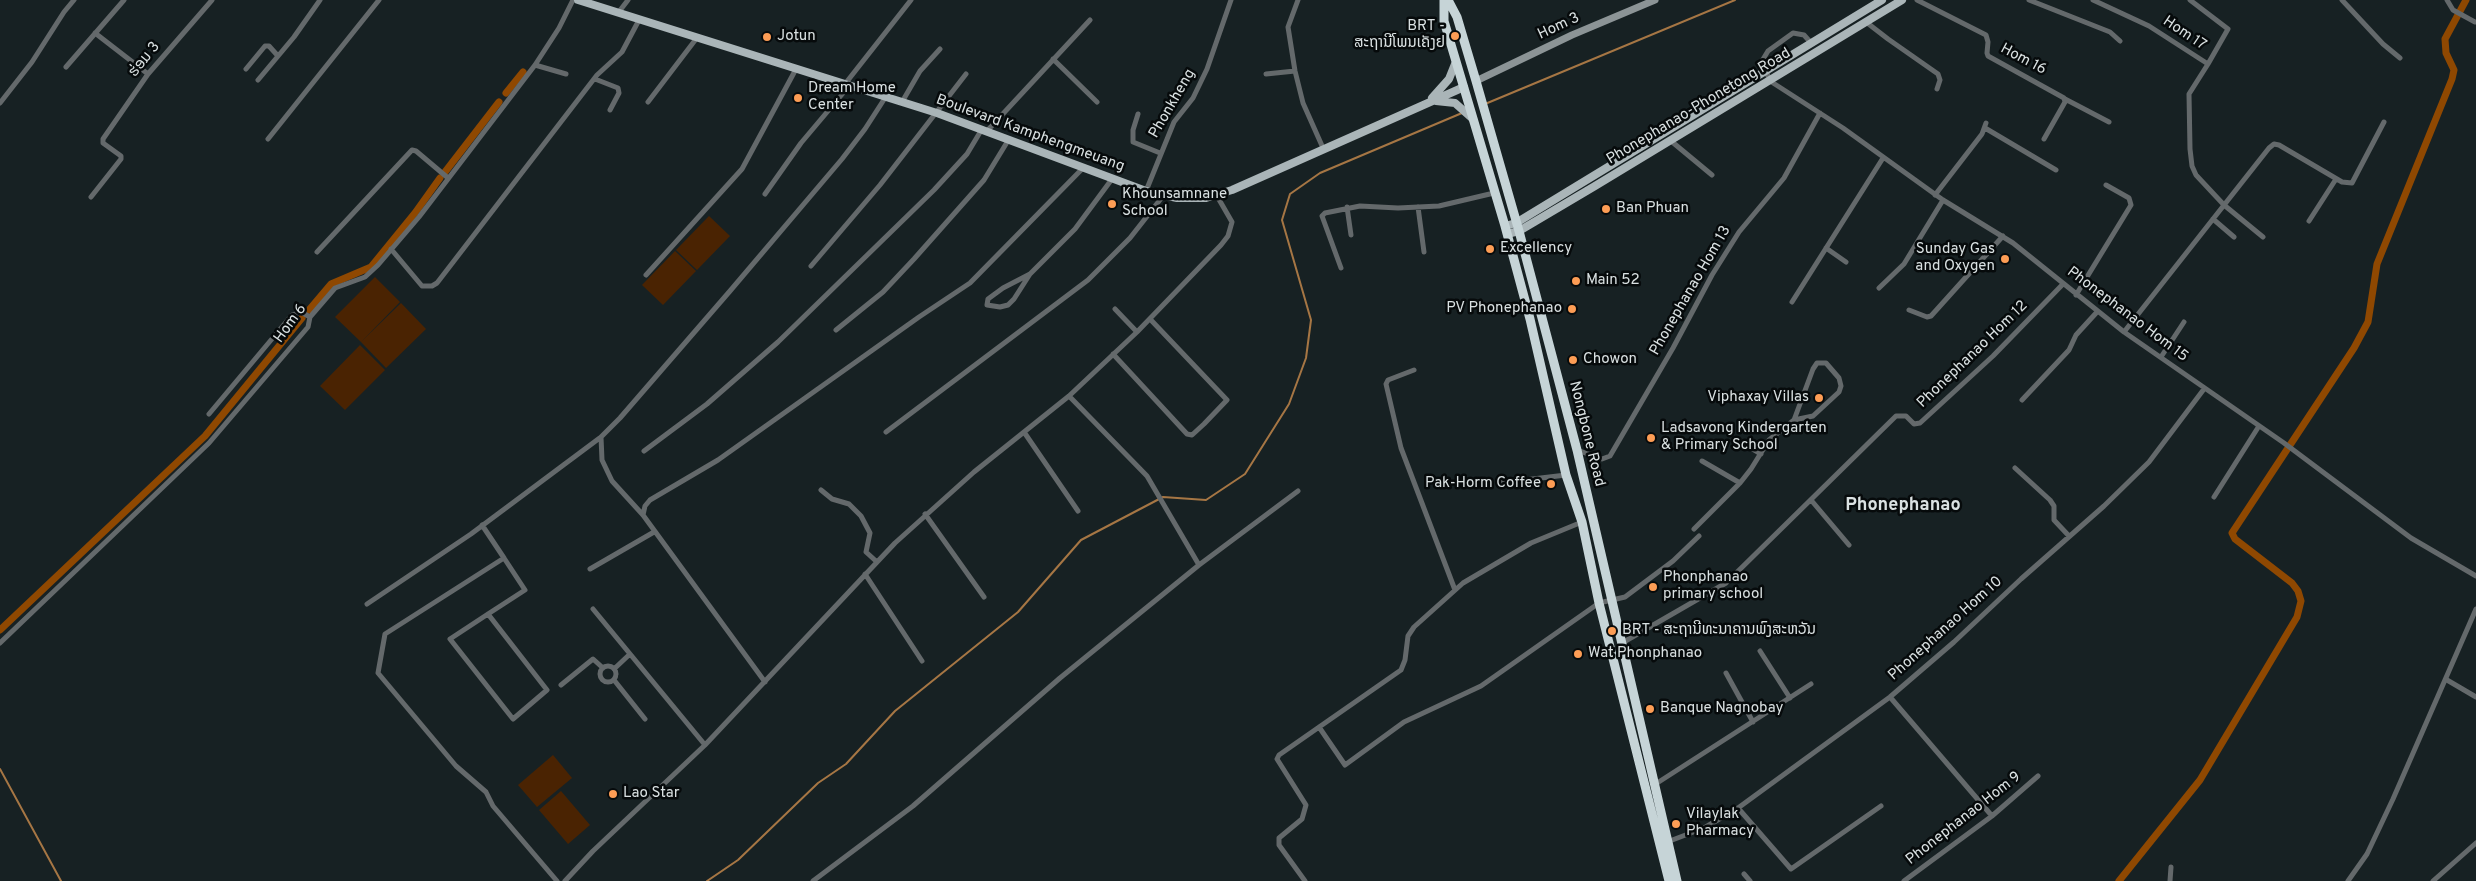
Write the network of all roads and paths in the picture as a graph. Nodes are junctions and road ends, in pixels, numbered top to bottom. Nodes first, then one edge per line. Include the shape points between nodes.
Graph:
1 (74, 0) edge
2 (124, 0) edge
3 (212, 0) edge
4 (320, 0) edge
5 (379, 0) edge
6 (573, 0) edge
7 (578, 0) edge
8 (628, 0) edge
9 (911, 0) edge
10 (1231, 0) edge
11 (1298, 0) edge
12 (1446, 0) edge
13 (1656, 0) edge
14 (1882, 0) edge
15 (1902, 0) edge
16 (1917, 0) edge
17 (2029, 0) edge
18 (2093, 0) edge
19 (2190, 0) edge
20 (2342, 0) edge
21 (2447, 0) edge
22 (617, 14) junction
23 (639, 20) junction
24 (1090, 20) dead end
25 (1866, 22) junction
26 (2475, 22) dead end
27 (95, 33) junction
28 (696, 39) junction
29 (2120, 41) dead end
30 (1812, 44) junction
31 (940, 49) dead end
32 (278, 56) junction
33 (2400, 58) dead end
34 (1053, 59) junction
35 (1455, 64) junction
36 (2208, 64) junction
37 (535, 65) junction
38 (66, 68) dead end
39 (246, 69) dead end
40 (796, 69) junction
41 (1295, 71) junction
42 (1765, 72) junction
43 (148, 74) junction
44 (566, 74) dead end
45 (966, 74) dead end
46 (1266, 74) dead end
47 (594, 79) junction
48 (258, 80) dead end
49 (1476, 81) junction
50 (1770, 81) junction
51 (847, 85) junction
52 (1464, 87) junction
53 (1937, 89) dead end
54 (884, 98) junction
55 (2065, 99) junction
56 (1429, 101) junction
57 (648, 102) dead end
58 (902, 102) junction
59 (1097, 102) dead end
60 (0, 103) edge
61 (610, 110) dead end
62 (937, 113) junction
63 (1820, 113) junction
64 (1138, 114) dead end
65 (1474, 122) junction
66 (2109, 122) dead end
67 (2384, 122) dead end
68 (984, 130) junction
69 (268, 139) dead end
70 (2044, 139) dead end
71 (1009, 140) junction
72 (1670, 141) junction
73 (1323, 148) junction
74 (1160, 153) junction
75 (1883, 158) junction
76 (1084, 167) junction
77 (2056, 170) dead end
78 (1712, 175) dead end
79 (448, 178) junction
80 (1112, 178) junction
81 (2336, 179) junction
82 (2106, 185) dead end
83 (1146, 191) junction
84 (1494, 193) junction
85 (764, 194) dead end
86 (1935, 195) junction
87 (1163, 196) junction
88 (1217, 196) junction
89 (91, 197) dead end
90 (1943, 200) junction
91 (2224, 205) junction
92 (1347, 207) junction
93 (1418, 207) junction
94 (2213, 219) junction
95 (2309, 221) dead end
96 (1517, 227) junction
97 (1506, 230) junction
98 (1351, 235) dead end
99 (2002, 236) junction
100 (2234, 237) dead end
101 (2263, 237) dead end
102 (1826, 248) junction
103 (391, 249) junction
104 (317, 252) dead end
105 (1424, 252) dead end
106 (1846, 262) dead end
107 (811, 266) dead end
108 (1341, 268) dead end
109 (1030, 274) junction
110 (646, 275) dead end
111 (2063, 284) junction
112 (1879, 288) dead end
113 (2076, 295) junction
114 (1792, 302) dead end
115 (1115, 309) dead end
116 (1909, 310) dead end
117 (2097, 312) junction
118 (310, 318) junction
119 (1150, 319) junction
120 (2184, 322) dead end
121 (836, 330) dead end
122 (1136, 332) junction
123 (2124, 332) junction
124 (1113, 354) junction
125 (2161, 357) junction
126 (1414, 370) dead end
127 (2204, 389) junction
128 (1069, 396) junction
129 (2022, 400) dead end
130 (209, 414) dead end
131 (1794, 420) junction
132 (2259, 426) junction
133 (886, 432) dead end
134 (1024, 432) junction
135 (601, 437) junction
136 (1736, 439) dead end
137 (1577, 450) junction
138 (644, 451) dead end
139 (1761, 454) junction
140 (1702, 461) dead end
141 (2015, 468) dead end
142 (1566, 475) junction
143 (1740, 483) junction
144 (1499, 484) dead end
145 (821, 490) dead end
146 (1298, 491) dead end
147 (2214, 497) dead end
148 (1811, 500) junction
149 (1078, 511) dead end
150 (925, 514) junction
151 (644, 515) junction
152 (1582, 522) junction
153 (482, 525) junction
154 (1694, 529) dead end
155 (654, 532) junction
156 (1700, 536) dead end
157 (2069, 536) junction
158 (1849, 545) dead end
159 (504, 558) junction
160 (877, 562) junction
161 (1199, 565) junction
162 (590, 569) dead end
163 (866, 574) junction
164 (2476, 576) edge
165 (1455, 590) junction
166 (984, 597) dead end
167 (1612, 601) junction
168 (1599, 603) junction
169 (367, 604) dead end
170 (593, 609) dead end
171 (2476, 609) edge
172 (488, 614) junction
173 (0, 643) edge
174 (1621, 644) junction
175 (1760, 651) dead end
176 (630, 654) junction
177 (922, 661) dead end
178 (603, 668) junction
179 (614, 669) junction
180 (1726, 673) dead end
181 (614, 680) junction
182 (2447, 680) junction
183 (764, 682) junction
184 (1811, 684) dead end
185 (562, 685) dead end
186 (1890, 697) junction
187 (2476, 697) edge
188 (1790, 698) junction
189 (645, 719) dead end
190 (1753, 722) junction
191 (1319, 727) junction
192 (706, 745) junction
193 (2038, 776) dead end
194 (1654, 785) junction
195 (1881, 806) dead end
196 (1738, 808) junction
197 (1992, 816) junction
198 (1668, 842) junction
199 (2476, 843) edge
200 (2171, 867) dead end
201 (1744, 874) dead end
202 (557, 881) edge
203 (565, 881) edge
204 (813, 881) edge
205 (1305, 881) edge
206 (1669, 881) edge
207 (1678, 881) edge
208 (1750, 881) edge
209 (1904, 881) edge
210 (2170, 881) edge
211 (2348, 881) edge
212 (2432, 881) edge

1 - 60 street
2 - 27 street
3 - 43 street, ຮ່ອມ 3
4 - 32 street
5 - 69 street
6 - 37 street, Hom 6
7 - 22 main road, Boulevard Kamphengmeuang
8 - 22 street
9 - 51 street
10 - 74 street, Phonkheng via 1207,69 1193,98 1174,122
11 - 41 street via 1288,27
12 - 35 highway, Nongbone Road via 1444,21
12 - 49 highway, Nongbone Road via 1457,17
13 - 49 street, Hom 3 via 1572,35
14 - 30 main road, Phonephanao-Phonetong Road
15 - 25 main road, Phonephanao-Phonetong Road
16 - 55 street, Hom 16 via 1986,35 1988,56
17 - 29 street via 2110,32
18 - 36 street, Hom 17 via 2150,26
19 - 36 street, Hom 17 via 2228,29
20 - 33 street
21 - 26 street via 2453,10
22 - 23 main road, Boulevard Kamphengmeuang
23 - 28 main road, Boulevard Kamphengmeuang
23 - 47 street via 622,52
24 - 34 street
25 - 50 main road, Phonephanao-Phonetong Road
25 - 53 street via 1938,74
27 - 38 street
27 - 43 street
28 - 40 main road, Boulevard Kamphengmeuang
28 - 57 street
30 - 42 main road, Phonephanao-Phonetong Road
30 - 42 street via 1804,35 1793,34 1763,56
31 - 58 street via 916,77
32 - 39 street via 265,46
32 - 48 street
34 - 59 street
34 - 68 street
35 - 52 highway, Nongbone Road
35 - 56 main road via 1449,79
36 - 91 street via 2189,94 2190,149 2196,175
37 - 44 street
37 - 79 street, Hom 6
40 - 51 main road, Boulevard Kamphengmeuang
40 - 110 street via 742,170
41 - 46 street
41 - 73 street via 1303,103
42 - 50 street, Phonephanao Hom 15
42 - 96 main road, Phonephanao-Phonetong Road
43 - 89 street, ຮ່ອມ 3 via 103,139 103,143 121,159
45 - 62 street
47 - 61 street via 618,88 619,93
47 - 103 street via 437,283 422,286
49 - 52 highway
49 - 96 highway, Nongbone Road
50 - 63 street, Phonephanao Hom 15
50 - 72 main road, Phonephanao-Phonetong Road
51 - 54 main road, Boulevard Kamphengmeuang
51 - 85 street
52 - 56 main road, Boulevard Kamphengmeuang
52 - 65 highway, Nongbone Road
54 - 58 main road, Boulevard Kamphengmeuang
54 - 135 street via 842,159
55 - 66 street
55 - 70 street
56 - 65 main road via 1455,103
56 - 73 main road, Boulevard Kamphengmeuang
58 - 62 main road, Boulevard Kamphengmeuang
62 - 68 main road, Boulevard Kamphengmeuang
62 - 107 street
63 - 75 street, Phonephanao Hom 15
63 - 137 street, Phonephanao Hom 13 via 1784,178 1739,232 1712,275 1610,456 1602,459
64 - 74 street via 1133,142
65 - 84 highway, Nongbone Road
67 - 81 street via 2352,183
68 - 71 main road, Boulevard Kamphengmeuang
68 - 138 street via 934,190 778,342 707,404
71 - 76 main road, Boulevard Kamphengmeuang
71 - 121 street via 984,180 914,259 883,292
72 - 78 street
72 - 96 main road, Phonephanao-Phonetong Road
73 - 88 main road, Boulevard Kamphengmeuang
74 - 83 street, Phonkheng
75 - 86 street, Phonephanao Hom 15
75 - 102 street
76 - 80 main road, Boulevard Kamphengmeuang
76 - 151 street via 970,283 718,460 650,500
77 - 86 street via 1986,126
79 - 103 street, Hom 6
79 - 104 street via 412,150
80 - 83 main road, Boulevard Kamphengmeuang
80 - 109 street via 1075,229
81 - 91 street via 2274,144
81 - 95 street
82 - 113 street via 2129,198 2131,205
83 - 87 main road, Boulevard Kamphengmeuang
84 - 93 street via 1438,206
84 - 97 highway, Nongbone Road
86 - 90 street, Phonephanao Hom 15
87 - 88 main road, Boulevard Kamphengmeuang
87 - 133 street via 1130,238 1088,280
88 - 119 street via 1232,222 1228,236
90 - 99 street, Phonephanao Hom 15
90 - 112 street via 1904,264
91 - 94 street
91 - 101 street
92 - 93 street
92 - 98 street
92 - 108 street via 1322,216
93 - 105 street
94 - 100 street
94 - 123 street
96 - 97 main road, Phonephanao-Phonetong Road
96 - 137 highway, Nongbone Road
97 - 142 highway, Nongbone Road
99 - 111 street, Phonephanao Hom 15
99 - 116 street via 1931,316
102 - 106 street
102 - 114 street
103 - 118 street, Hom 6 via 370,274 336,288
109 - 109 street via 1008,305 995,308 987,305 988,299 996,293
111 - 113 street, Phonephanao Hom 15
111 - 148 street, Phonephanao Hom 12 via 1993,356 1920,423 1914,424 1906,416 1896,416
113 - 117 street, Phonephanao Hom 15
115 - 122 street
117 - 123 street, Phonephanao Hom 15
117 - 129 street via 2076,335 2069,350
118 - 130 street via 301,312 292,315
118 - 173 street, Hom 6 via 308,327 209,443
119 - 122 street
119 - 124 street via 1227,400 1204,424 1192,435 1188,434
120 - 125 street
122 - 124 street
123 - 125 street, Phonephanao Hom 15
124 - 128 street
125 - 127 street, Phonephanao Hom 15
126 - 165 street via 1388,380 1386,384 1401,448
127 - 132 street, Phonephanao Hom 15
127 - 157 street, Phonephanao Hom 10 via 2149,462
128 - 134 street
128 - 161 street via 1138,465
131 - 131 street via 1813,416 1839,392 1839,378 1826,363 1817,363 1813,369
131 - 139 street via 1769,440
132 - 147 street
132 - 164 street, Phonephanao Hom 15 via 2411,538
134 - 149 street
134 - 150 street
135 - 151 street via 602,460 612,481
135 - 153 street
136 - 139 street
137 - 167 highway, Nongbone Road
139 - 143 street
140 - 143 street
141 - 157 street via 2050,500 2054,506 2054,520
142 - 144 street
142 - 152 highway, Nongbone Road
143 - 154 street
145 - 160 street via 832,499 849,504 861,516 870,533 866,552
146 - 161 street
148 - 158 street
148 - 174 street, Phonephanao Hom 12 via 1726,583
150 - 160 street
150 - 166 street
151 - 155 street
152 - 165 street via 1531,543
152 - 168 highway, Nongbone Road
153 - 159 street
153 - 169 street
155 - 162 street
155 - 183 street
156 - 167 street via 1625,597
157 - 186 street, Phonephanao Hom 10
159 - 172 street via 525,590
159 - 202 street via 385,634 378,673 456,766 486,792 493,806
160 - 163 street
161 - 204 street via 1060,678 913,806
163 - 177 street
163 - 183 street
165 - 191 street via 1414,627 1408,636 1401,670
167 - 168 street
167 - 174 highway, Nongbone Road
168 - 191 street via 1481,686 1404,722 1345,764
168 - 206 highway, Nongbone Road
170 - 176 street
171 - 182 street
172 - 172 street via 450,639 513,719 547,690
174 - 194 highway, Nongbone Road
175 - 188 street
176 - 179 street
176 - 192 street
178 - 179 street
178 - 181 street via 602,680
178 - 185 street via 593,659
179 - 181 street
180 - 190 street
181 - 189 street
182 - 187 street
182 - 211 street via 2367,854
183 - 192 street
184 - 188 street
186 - 196 street, Phonephanao Hom 10
186 - 197 street
188 - 190 street
190 - 194 street
191 - 205 street via 1278,755 1277,759 1306,805 1302,820 1279,838 1279,845
192 - 203 street
193 - 197 street, Phonephanao Hom 9
194 - 198 highway, Nongbone Road
195 - 196 street via 1791,869
196 - 198 street, Phonephanao Hom 10 via 1704,828
197 - 209 street, Phonephanao Hom 9
198 - 207 highway, Nongbone Road
199 - 212 street
200 - 210 street
201 - 208 street

